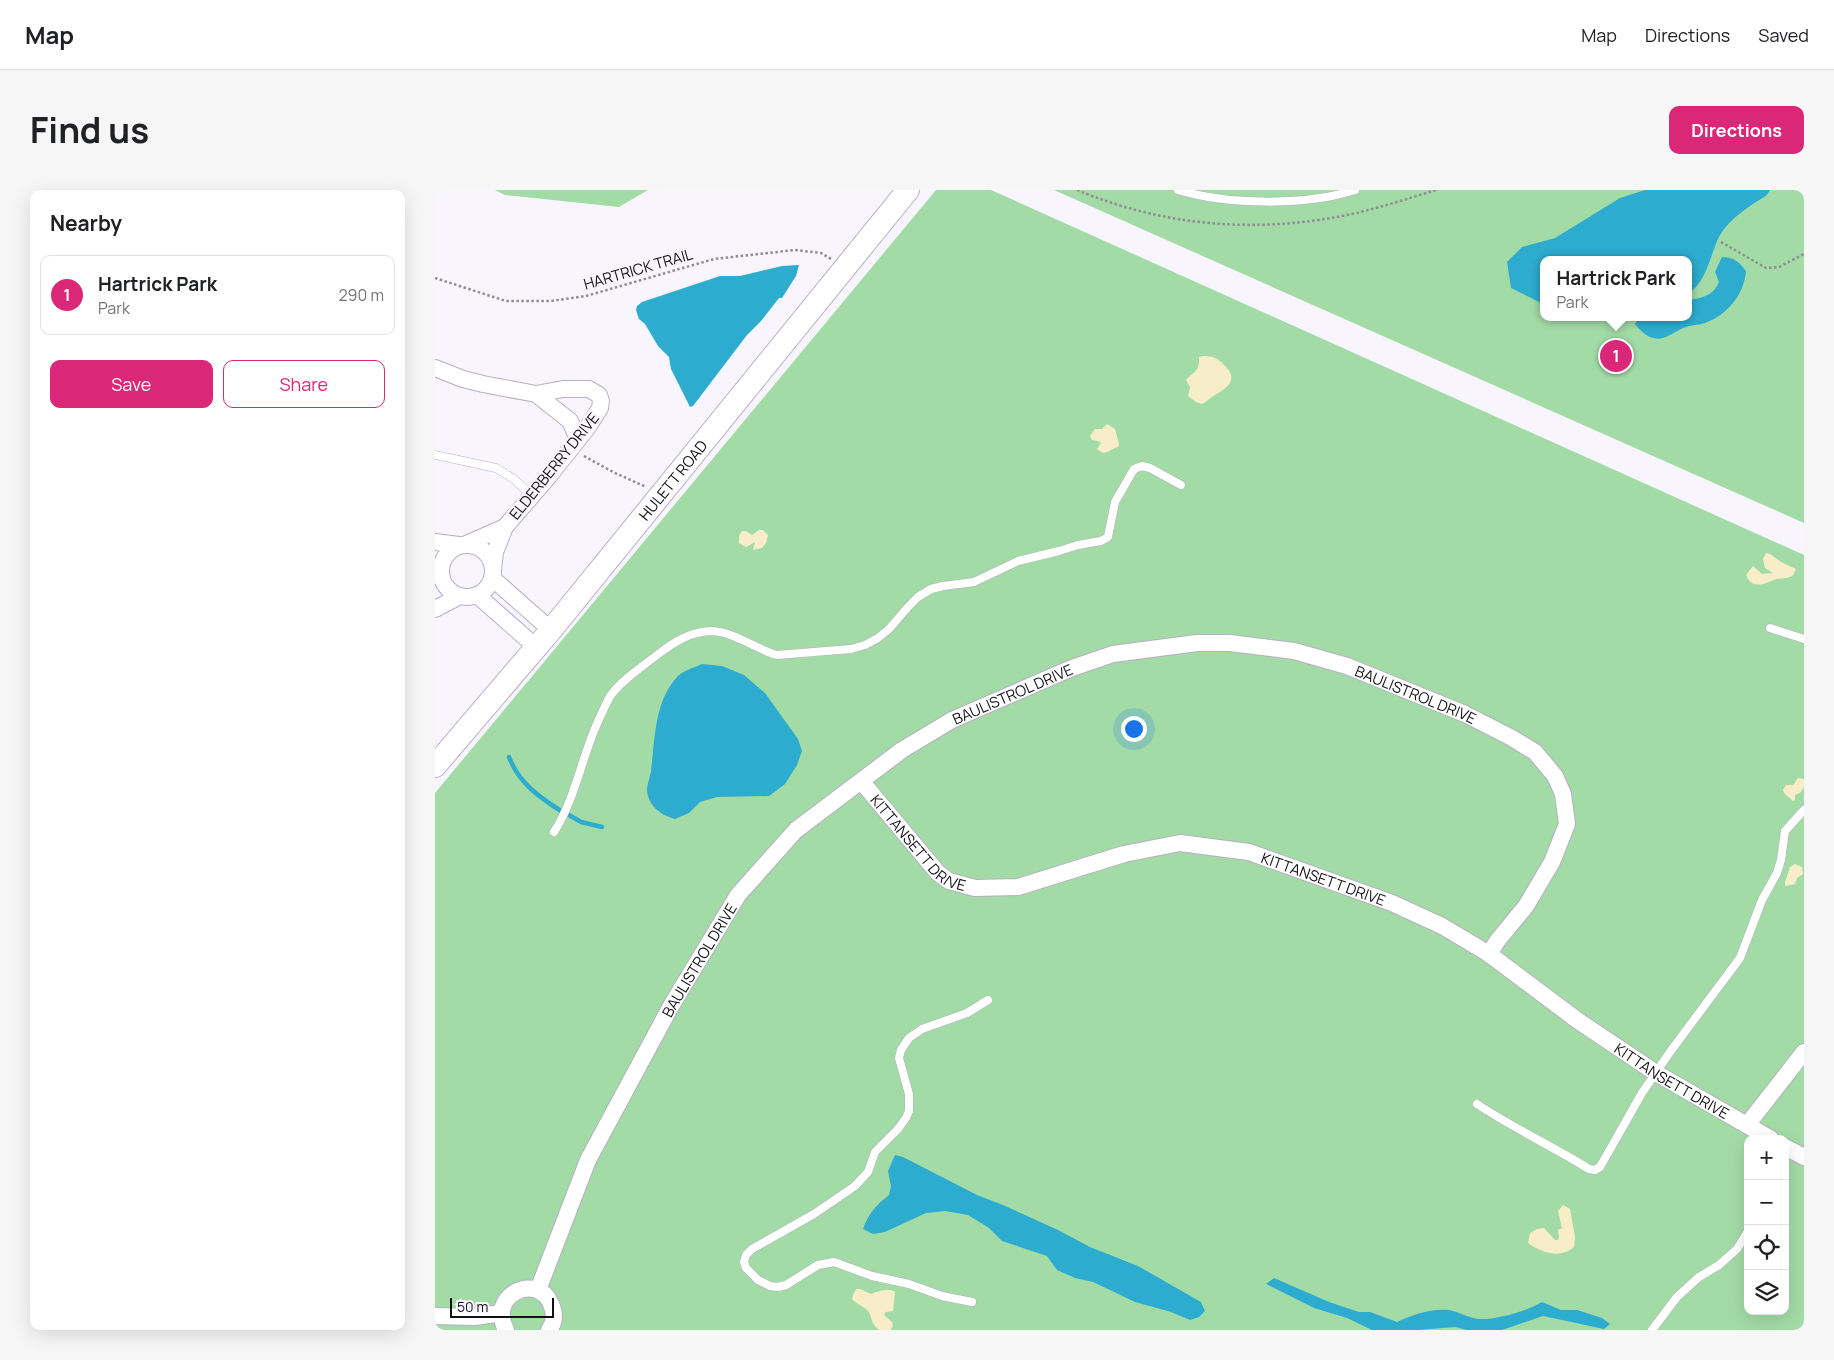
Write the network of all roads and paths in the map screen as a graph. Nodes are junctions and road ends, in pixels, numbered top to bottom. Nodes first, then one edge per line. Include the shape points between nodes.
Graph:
1 (908, 190) edge
2 (1178, 190) edge
3 (1355, 190) edge
4 (1721, 242) dead end
5 (1804, 254) edge
6 (844, 268) junction
7 (435, 278) edge
8 (435, 368) edge
9 (536, 394) junction
10 (575, 443) junction
11 (435, 455) edge
12 (1181, 485) dead end
13 (649, 488) dead end
14 (532, 496) junction
15 (505, 526) junction
16 (435, 542) edge
17 (461, 545) junction
18 (439, 568) edge
19 (493, 574) junction
20 (477, 595) junction
21 (460, 596) junction
22 (435, 600) edge
23 (435, 609) edge
24 (1770, 628) dead end
25 (551, 630) junction
26 (1804, 639) edge
27 (536, 648) junction
28 (435, 766) edge
29 (862, 782) junction
30 (1804, 810) edge
31 (555, 832) dead end
32 (1489, 954) junction
33 (988, 1000) dead end
34 (1804, 1052) edge
35 (1656, 1073) junction
36 (1477, 1104) dead end
37 (1747, 1125) junction
38 (1764, 1135) edge
39 (1744, 1238) edge
40 (537, 1290) junction
41 (972, 1302) dead end
42 (501, 1313) junction
43 (435, 1316) edge
44 (506, 1330) edge
45 (549, 1330) edge
46 (1652, 1330) edge

1 - 6 street, HULETT ROAD
2 - 3 lane via 1194,195 1275,203 1340,195
4 - 5 path via 1766,268 1779,267
6 - 7 path, HARTRICK TRAIL via 812,251 759,253 714,259 586,296 551,301 506,301
6 - 25 street, HULETT ROAD
8 - 9 street, ELDERBERRY DRIVE via 463,379
9 - 10 street via 570,420
9 - 10 street, ELDERBERRY DRIVE via 581,388 599,395 600,408
10 - 13 path via 613,472
10 - 14 street, ELDERBERRY DRIVE
11 - 14 lane via 496,468
12 - 31 lane via 1150,468 1134,469 1115,502 1108,537 1018,561 974,582 931,589 907,607 889,629 865,645 777,655 720,632 699,632 684,637 637,670 611,696 594,730 564,817
14 - 15 street, ELDERBERRY DRIVE
15 - 17 street, ELDERBERRY DRIVE
15 - 19 street, ELDERBERRY DRIVE via 495,552
16 - 17 street
17 - 18 street via 446,554
17 - 19 street via 477,546 483,550 492,562
18 - 21 street via 445,586
18 - 22 street
19 - 20 street
19 - 25 street
20 - 21 street
20 - 27 street
21 - 23 street
24 - 26 lane
25 - 27 street, HULETT ROAD
27 - 28 street, HULETT ROAD
29 - 32 street, KITTANSETT DRIVE via 938,873 961,885 989,889 1018,887 1123,854 1180,843 1249,852 1392,903
29 - 32 street, BAULISTROL DRIVE via 902,750 952,720 1072,668 1113,654 1197,643 1295,651 1347,666 1465,714 1535,752 1555,776 1563,794 1567,824 1544,877
29 - 40 street, BAULISTROL DRIVE via 797,830 738,895 671,1006 588,1160
30 - 35 lane via 1785,831 1777,873 1762,900 1740,958
32 - 35 street, KITTANSETT DRIVE via 1577,1020
33 - 41 lane via 967,1013 922,1029 909,1038 899,1058 909,1094 909,1111 898,1129 875,1152 868,1172 855,1186 814,1214 753,1249 745,1255 744,1262 751,1274 770,1286 786,1285 818,1265 834,1262 872,1276
34 - 37 street
35 - 36 lane via 1604,1162 1595,1170 1511,1126
35 - 37 street, KITTANSETT DRIVE
37 - 38 street, KITTANSETT DRIVE
39 - 46 lane via 1737,1249 1719,1265 1699,1277 1677,1297
40 - 42 street via 514,1292 507,1298
40 - 45 street via 550,1300 554,1309
42 - 43 street via 475,1317
42 - 44 street

